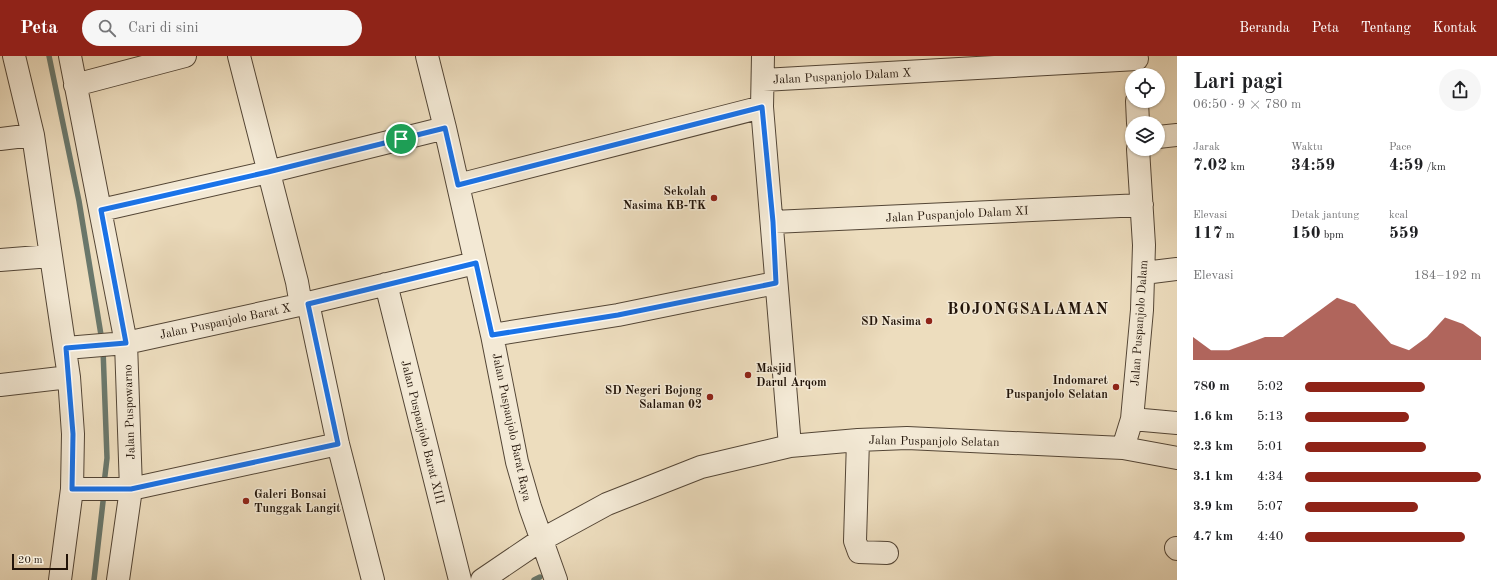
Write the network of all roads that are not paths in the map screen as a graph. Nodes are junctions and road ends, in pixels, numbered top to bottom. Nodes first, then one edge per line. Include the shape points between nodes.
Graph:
1 (14, 56) edge
2 (70, 56) edge
3 (185, 56) edge
4 (239, 56) edge
5 (427, 56) edge
6 (763, 56) edge
7 (1137, 63) edge
8 (763, 80) junction
9 (75, 85) junction
10 (762, 107) junction
11 (445, 128) junction
12 (33, 135) junction
13 (1177, 135) edge
14 (1165, 136) edge
15 (0, 140) edge
16 (1138, 156) edge
17 (268, 172) junction
18 (458, 185) junction
19 (1142, 206) junction
20 (101, 210) junction
21 (773, 222) junction
22 (52, 256) junction
23 (0, 260) edge
24 (476, 263) junction
25 (1177, 269) edge
26 (1144, 273) junction
27 (776, 283) junction
28 (386, 284) junction
29 (304, 304) junction
30 (492, 335) junction
31 (122, 343) junction
32 (69, 347) junction
33 (69, 377) junction
34 (0, 385) edge
35 (1132, 419) junction
36 (1177, 423) edge
37 (858, 440) junction
38 (338, 444) junction
39 (790, 446) junction
40 (1123, 448) junction
41 (1177, 458) edge
42 (73, 489) junction
43 (127, 489) junction
44 (541, 540) junction
45 (887, 553) dead end
46 (60, 580) edge
47 (118, 580) edge
48 (373, 580) edge
49 (460, 580) edge
50 (482, 580) edge
51 (556, 580) edge

1 - 12 street
2 - 9 street, Jalan Puspowarno
3 - 9 street
4 - 17 street
5 - 11 street, Jalan Puspanjolo Barat Raya
6 - 8 street
7 - 8 street, Jalan Puspanjolo Dalam X
8 - 10 street
9 - 20 street, Jalan Puspowarno
10 - 18 street
10 - 21 street
11 - 17 street
11 - 18 street, Jalan Puspanjolo Barat Raya
12 - 15 street
12 - 22 street
13 - 14 street
16 - 19 street, Jalan Puspanjolo Dalam
17 - 20 street
17 - 29 street
18 - 24 street, Jalan Puspanjolo Barat Raya
19 - 21 street, Jalan Puspanjolo Dalam XI
19 - 26 street, Jalan Puspanjolo Dalam
20 - 31 street, Jalan Puspowarno
21 - 27 street
22 - 23 street
22 - 32 street
24 - 28 street, Jalan Puspanjolo Barat X
24 - 30 street, Jalan Puspanjolo Barat Raya
25 - 26 street
26 - 35 street, Jalan Puspanjolo Dalam
27 - 30 street via 618,315
27 - 39 street
28 - 29 street, Jalan Puspanjolo Barat X
28 - 49 street, Jalan Puspanjolo Barat XIII
29 - 31 street, Jalan Puspanjolo Barat X
29 - 38 street
30 - 44 street, Jalan Puspanjolo Barat Raya via 517,462
31 - 32 street, Jalan Puspanjolo Barat X
31 - 43 street, Jalan Puspowarno
32 - 33 street
33 - 34 street
33 - 42 street
35 - 36 street
35 - 40 street, Jalan Puspanjolo Dalam
37 - 39 street, Jalan Puspanjolo Selatan
37 - 40 street, Jalan Puspanjolo Selatan via 908,438
37 - 45 street via 855,541 859,552
38 - 43 street
38 - 48 street
39 - 44 street, Jalan Puspanjolo Selatan via 701,467 659,482 608,504
40 - 41 street, Jalan Puspanjolo Selatan
42 - 43 street
42 - 46 street
43 - 47 street, Jalan Puspowarno
44 - 50 street, Jalan Puspanjolo Selatan
44 - 51 street, Jalan Puspanjolo Barat Raya

